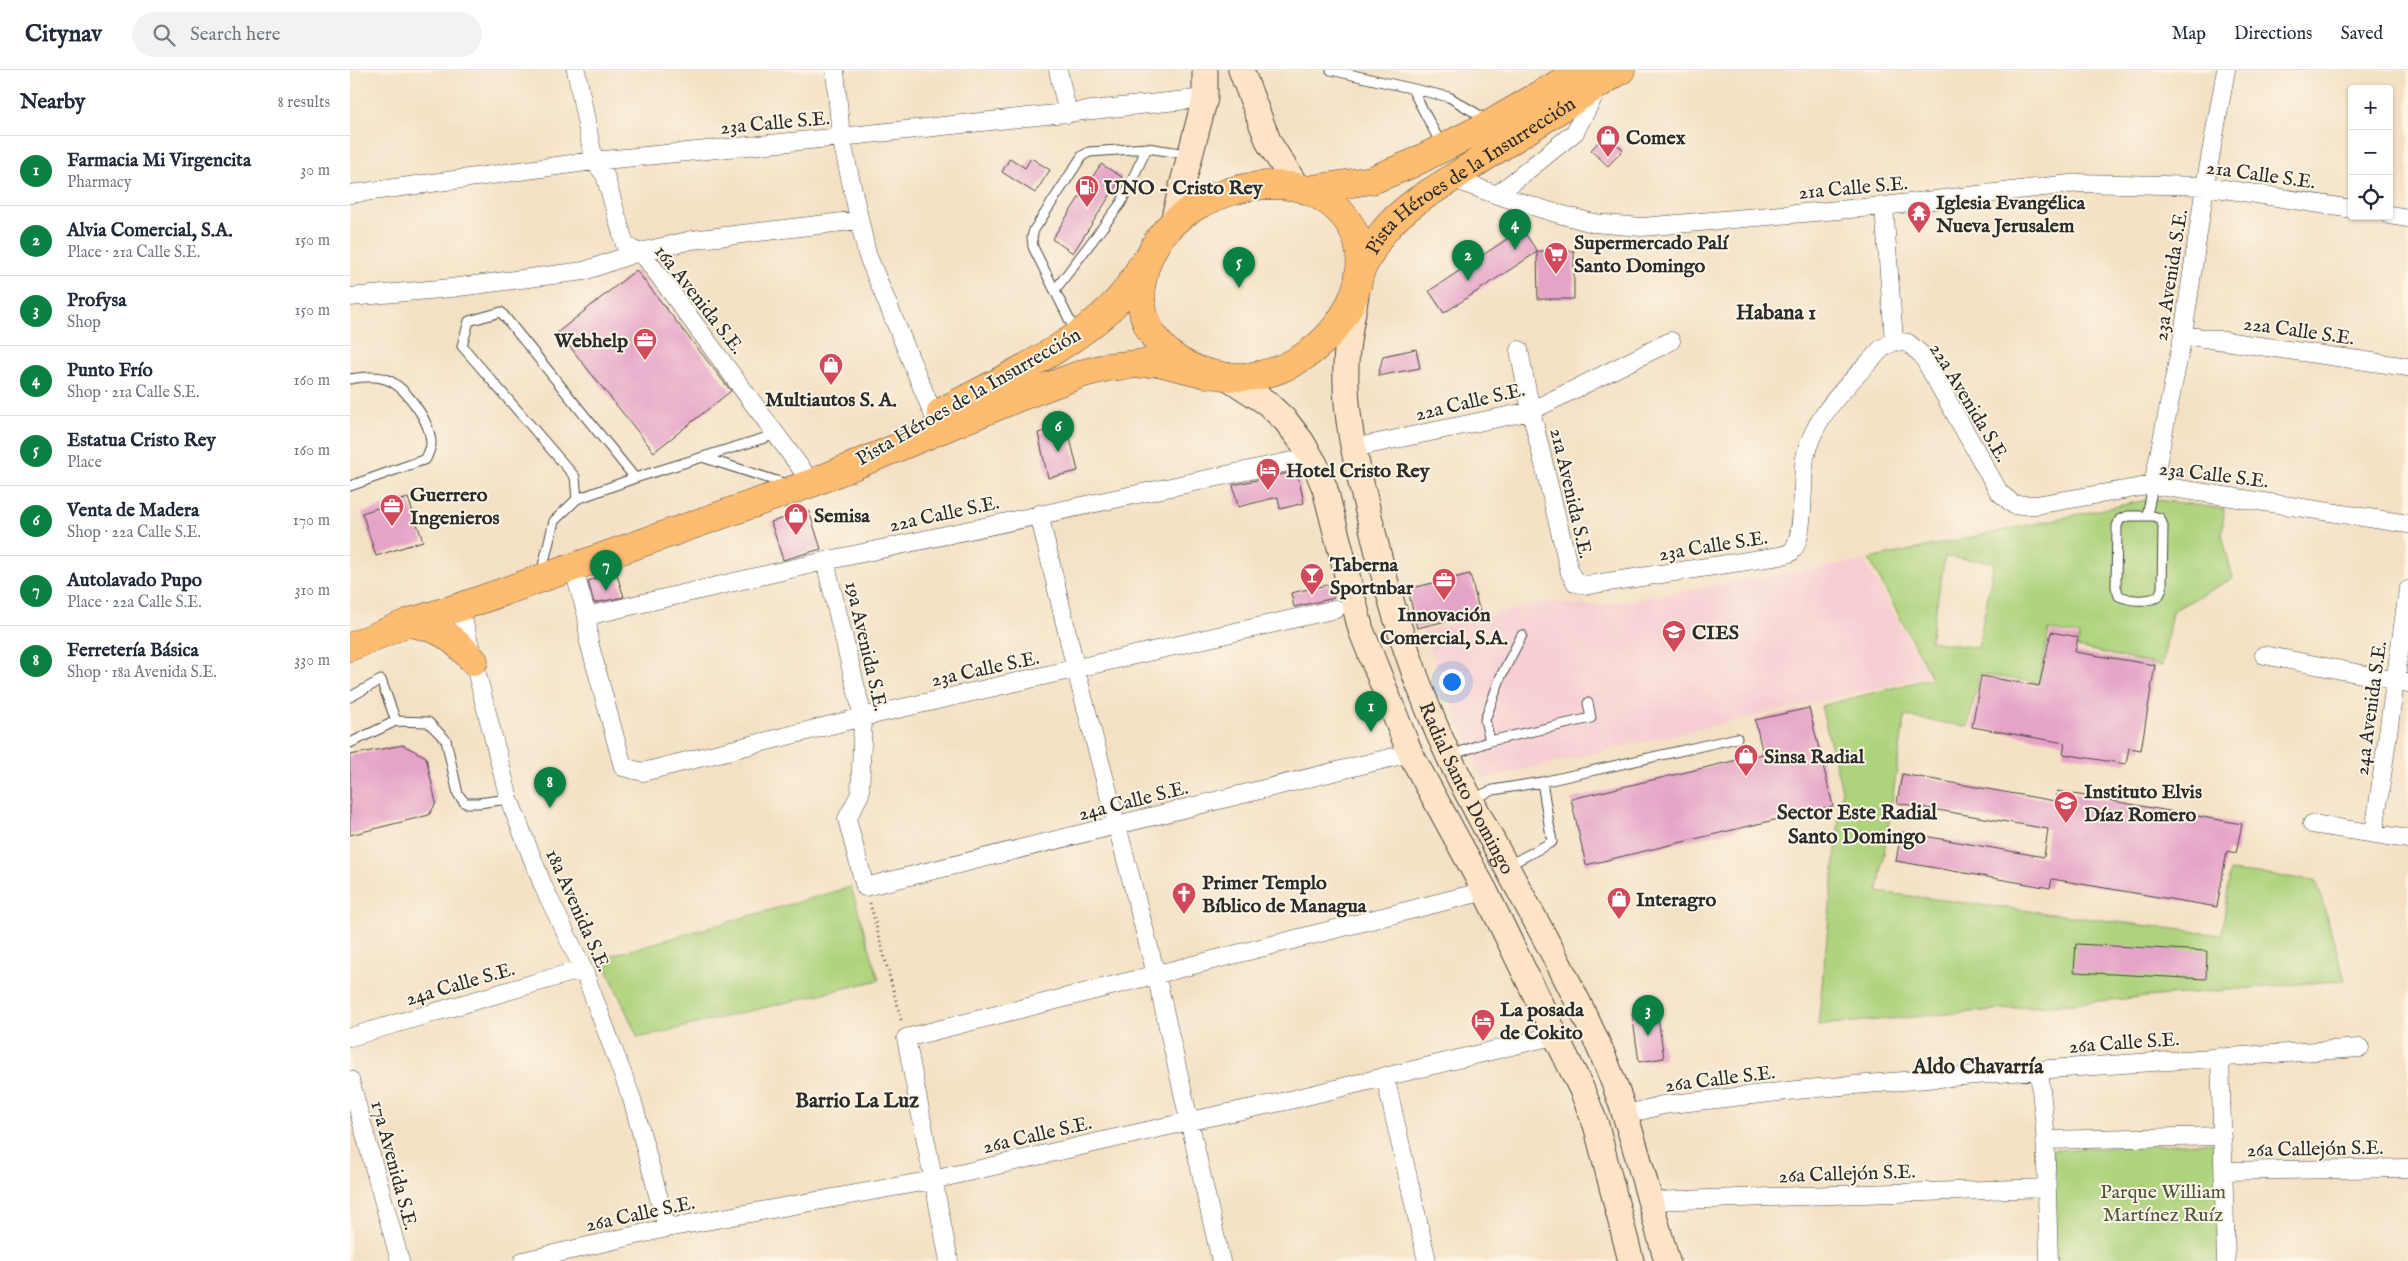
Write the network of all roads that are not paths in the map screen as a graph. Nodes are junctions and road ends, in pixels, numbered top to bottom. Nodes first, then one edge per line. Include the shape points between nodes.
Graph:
1 (576, 70) edge
2 (835, 70) edge
3 (1058, 70) edge
4 (1205, 70) edge
5 (1241, 70) edge
6 (1331, 70) edge
7 (2226, 70) edge
8 (1601, 74) edge
9 (1412, 89) junction
10 (1205, 98) junction
11 (1068, 114) junction
12 (1492, 123) junction
13 (841, 137) junction
14 (1147, 148) junction
15 (1444, 148) junction
16 (1191, 154) junction
17 (594, 161) junction
18 (1454, 179) junction
19 (2205, 186) junction
20 (1302, 189) junction
21 (350, 194) edge
22 (1497, 196) junction
23 (1884, 206) junction
24 (2348, 208) edge
25 (2393, 216) edge
26 (2408, 218) edge
27 (859, 220) junction
28 (1172, 225) junction
29 (1155, 246) junction
30 (636, 253) junction
31 (1357, 284) junction
32 (1055, 290) junction
33 (350, 296) edge
34 (1077, 335) junction
35 (2183, 335) junction
36 (1671, 341) dead end
37 (1894, 341) junction
38 (1519, 350) dead end
39 (2408, 367) edge
40 (1216, 375) junction
41 (350, 379) edge
42 (1531, 411) junction
43 (934, 416) junction
44 (777, 434) junction
45 (1353, 448) junction
46 (702, 457) junction
47 (1311, 457) junction
48 (635, 478) junction
49 (815, 481) junction
50 (2154, 485) junction
51 (350, 486) edge
52 (576, 499) junction
53 (2014, 505) joint
54 (1039, 514) junction
55 (2147, 516) junction
56 (2408, 524) edge
57 (826, 561) junction
58 (573, 567) junction
59 (540, 579) junction
60 (1576, 583) joint
61 (2408, 590) edge
62 (460, 607) junction
63 (1336, 609) dead end
64 (587, 616) junction
65 (407, 623) junction
66 (1522, 635) dead end
67 (350, 647) edge
68 (2264, 655) dead end
69 (474, 661) junction
70 (1076, 670) junction
71 (2402, 682) edge
72 (350, 697) edge
73 (1588, 703) dead end
74 (863, 716) junction
75 (396, 721) junction
76 (1737, 738) dead end
77 (1490, 741) junction
78 (350, 743) edge
79 (1410, 753) junction
80 (1449, 756) junction
81 (1542, 782) junction
82 (509, 799) junction
83 (1470, 800) junction
84 (2312, 824) dead end
85 (1117, 826) junction
86 (2374, 833) junction
87 (2408, 839) edge
88 (1507, 866) junction
89 (865, 887) joint
90 (1485, 891) junction
91 (583, 969) junction
92 (1156, 974) junction
93 (1557, 1035) junction
94 (350, 1037) edge
95 (2360, 1048) dead end
96 (2220, 1056) junction
97 (2039, 1070) junction
98 (1385, 1076) junction
99 (350, 1080) edge
100 (1626, 1120) junction
101 (1190, 1121) junction
102 (2223, 1136) junction
103 (2045, 1140) junction
104 (2408, 1168) edge
105 (2224, 1171) junction
106 (933, 1180) junction
107 (2047, 1188) junction
108 (1650, 1201) junction
109 (667, 1228) junction
110 (400, 1261) edge
111 (523, 1261) edge
112 (949, 1261) edge
113 (1221, 1261) edge
114 (1427, 1261) edge
115 (1632, 1261) edge
116 (1667, 1261) edge
117 (2049, 1261) edge
118 (2226, 1261) edge

1 - 17 street, 16a Avenida S.E.
2 - 13 street
3 - 11 street
4 - 10 main road
5 - 20 main road via 1269,143
6 - 9 lane
7 - 19 street, 23a Avenida S.E.
8 - 12 main road, Pista Héroes de la Insurrección
8 - 18 main road, Pista Héroes de la Insurrección
8 - 22 street via 1575,132
9 - 12 lane via 1449,97
9 - 15 lane
10 - 11 street, 23a Calle S.E.
10 - 16 main road
11 - 13 street, 23a Calle S.E.
12 - 15 main road, Pista Héroes de la Insurrección
13 - 17 street, 23a Calle S.E.
13 - 27 street
14 - 16 lane
14 - 32 lane via 1121,203
14 - 32 lane via 1089,152 1082,156 1034,230 1033,247
15 - 20 main road, Pista Héroes de la Insurrección via 1372,180
16 - 28 main road
17 - 21 street, 23a Calle S.E.
17 - 30 street, 16a Avenida S.E. via 605,175 625,245
18 - 22 street, 21a Calle S.E.
18 - 31 main road, Pista Héroes de la Insurrección via 1418,200 1387,225 1375,243
19 - 23 street, 21a Calle S.E. via 2078,183
19 - 24 street, 21a Calle S.E.
19 - 35 street, 23a Avenida S.E.
20 - 28 main road, Pista Héroes de la Insurrección via 1266,185 1227,192 1203,203
20 - 31 main road via 1337,209 1346,220 1358,245
22 - 23 street, 21a Calle S.E. via 1593,222 1642,227
23 - 37 street
25 - 26 street
27 - 30 street via 692,240
27 - 43 street via 867,254
28 - 29 main road, Pista Héroes de la Insurrección
29 - 34 main road, Pista Héroes de la Insurrección via 1124,294
29 - 40 main road via 1141,290 1145,322 1164,349 1188,365
30 - 33 street via 584,271 451,288
30 - 44 street, 16a Avenida S.E. via 645,257
31 - 40 main road, Pista Héroes de la Insurrección via 1338,326 1306,356 1266,373 1240,378
31 - 45 main road, Radial Santo Domingo via 1346,367
32 - 34 lane
34 - 43 main road, Pista Héroes de la Insurrección
35 - 39 street, 22a Calle S.E.
35 - 50 street, 23a Avenida S.E.
36 - 42 street, 22a Calle S.E.
37 - 53 street, 22a Avenida S.E. via 1908,343 1922,355 1999,492
37 - 60 street, 23a Calle S.E. via 1881,349 1818,422 1810,438 1805,459 1798,540 1791,552 1588,585
38 - 42 street, 21a Avenida S.E.
40 - 47 main road, Radial Santo Domingo via 1267,403 1286,421
40 - 49 main road, Pista Héroes de la Insurrección via 1158,362 1108,367 1017,398
41 - 51 lane via 385,379 401,388 416,404 431,443 426,459
42 - 45 street, 22a Calle S.E.
42 - 60 street, 21a Avenida S.E. via 1570,573
43 - 49 main road, Pista Héroes de la Insurrección
44 - 46 lane
44 - 49 street, 16a Avenida S.E.
45 - 80 main road, Radial Santo Domingo via 1398,628
46 - 48 lane
46 - 49 lane
47 - 54 street, 22a Calle S.E.
47 - 79 main road, Radial Santo Domingo via 1325,489 1361,630
48 - 52 lane
48 - 52 lane via 501,312 469,321 462,346 575,477
49 - 58 main road, Pista Héroes de la Insurrección
50 - 53 street, 23a Calle S.E. via 2036,505
50 - 55 lane
50 - 56 street, 23a Calle S.E.
52 - 59 lane via 554,521
54 - 57 street, 22a Calle S.E.
54 - 70 street
55 - 55 lane via 2160,518 2163,526 2162,589 2158,597 2151,600 2127,600 2119,596 2116,587 2117,526 2120,519 2128,516
57 - 64 street, 22a Calle S.E.
57 - 74 street, 19a Avenida S.E.
58 - 59 main road, Pista Héroes de la Insurrección
58 - 64 street
59 - 62 main road, Pista Héroes de la Insurrección
61 - 71 street, 24a Avenida S.E.
62 - 65 main road, Pista Héroes de la Insurrección
62 - 69 street, 18a Avenida S.E.
63 - 70 street, 23a Calle S.E.
64 - 74 street, 23a Calle S.E. via 589,642 623,767 643,772
65 - 67 main road, Pista Héroes de la Insurrección
65 - 69 main road via 442,631
66 - 77 lane via 1501,676 1485,720
68 - 71 street
69 - 82 street, 18a Avenida S.E.
70 - 74 street, 23a Calle S.E.
70 - 85 street
71 - 86 street, 24a Avenida S.E.
72 - 75 lane via 382,680
73 - 77 lane via 1591,718
74 - 89 street, 19a Avenida S.E. via 860,794 847,818
75 - 78 lane
75 - 82 lane via 428,722 446,740 458,794 465,803
76 - 81 lane
77 - 80 lane
79 - 85 street, 24a Calle S.E.
79 - 90 main road, Radial Santo Domingo
80 - 83 main road, Radial Santo Domingo
81 - 83 lane via 1493,790
81 - 88 lane via 1552,842
82 - 91 street, 18a Avenida S.E. via 544,888
83 - 88 main road, Radial Santo Domingo
84 - 86 street
85 - 89 street, 24a Calle S.E.
85 - 92 street
86 - 87 street
88 - 100 main road, Radial Santo Domingo via 1600,1050
90 - 92 street
90 - 93 main road, Radial Santo Domingo
91 - 94 street, 24a Calle S.E.
91 - 109 street, 18a Avenida S.E. via 632,1099
92 - 101 street
92 - 106 street via 906,1038
93 - 98 street, 26a Calle S.E.
93 - 115 main road, Radial Santo Domingo via 1596,1125
95 - 96 street, 26a Calle S.E.
96 - 97 street, 26a Calle S.E.
96 - 102 street
97 - 100 street, 26a Calle S.E. via 1806,1089 1663,1105
97 - 103 street
98 - 101 street, 26a Calle S.E.
98 - 114 street
99 - 110 street, 17a Avenida S.E.
100 - 108 main road, Radial Santo Domingo
100 - 115 main road via 1622,1179 1632,1228
101 - 106 street, 26a Calle S.E.
101 - 113 street
102 - 103 street
102 - 105 street
103 - 107 street
104 - 105 street, 26a Callejón S.E.
105 - 118 street
106 - 109 street, 26a Calle S.E.
106 - 112 street
107 - 108 street, 26a Callejón S.E.
107 - 117 street
108 - 116 main road, Radial Santo Domingo
109 - 111 street, 26a Calle S.E.

